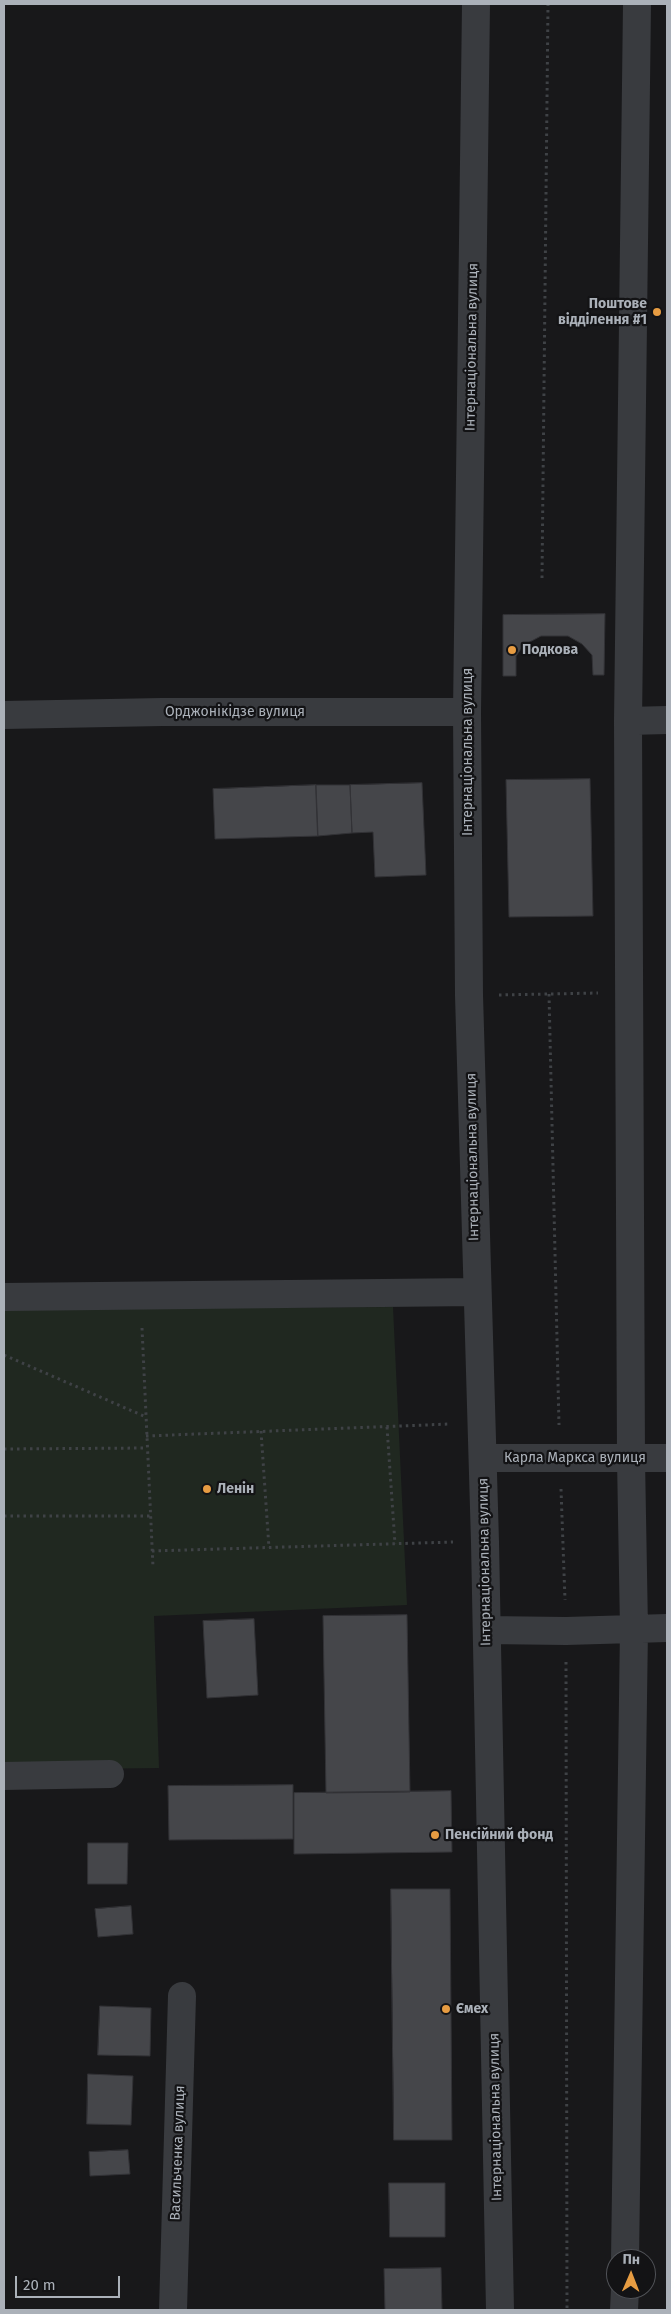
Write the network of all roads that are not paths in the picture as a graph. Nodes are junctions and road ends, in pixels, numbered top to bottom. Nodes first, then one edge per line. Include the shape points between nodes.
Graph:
1 (476, 4) edge
2 (637, 4) edge
3 (467, 712) junction
4 (4, 715) edge
5 (667, 720) edge
6 (628, 721) junction
7 (476, 1292) junction
8 (4, 1296) edge
9 (483, 1458) junction
10 (667, 1458) edge
11 (630, 1459) junction
12 (667, 1628) edge
13 (634, 1629) junction
14 (487, 1630) junction
15 (110, 1774) dead end
16 (4, 1776) edge
17 (182, 1996) dead end
18 (625, 2249) edge
19 (173, 2310) edge
20 (500, 2310) edge

1 - 3 street, Інтернаціональна вулиця
2 - 6 street
3 - 4 street, Орджонікідзе вулиця
3 - 7 street, Інтернаціональна вулиця
5 - 6 street
6 - 11 street
7 - 8 street
7 - 9 street, Інтернаціональна вулиця
9 - 11 street, Карла Маркса вулиця
9 - 14 street, Інтернаціональна вулиця
10 - 11 street, Карла Маркса вулиця
11 - 13 street
12 - 13 street
13 - 14 street
13 - 18 street
14 - 20 street, Інтернаціональна вулиця
15 - 16 street
17 - 19 street, Васильченка вулиця

